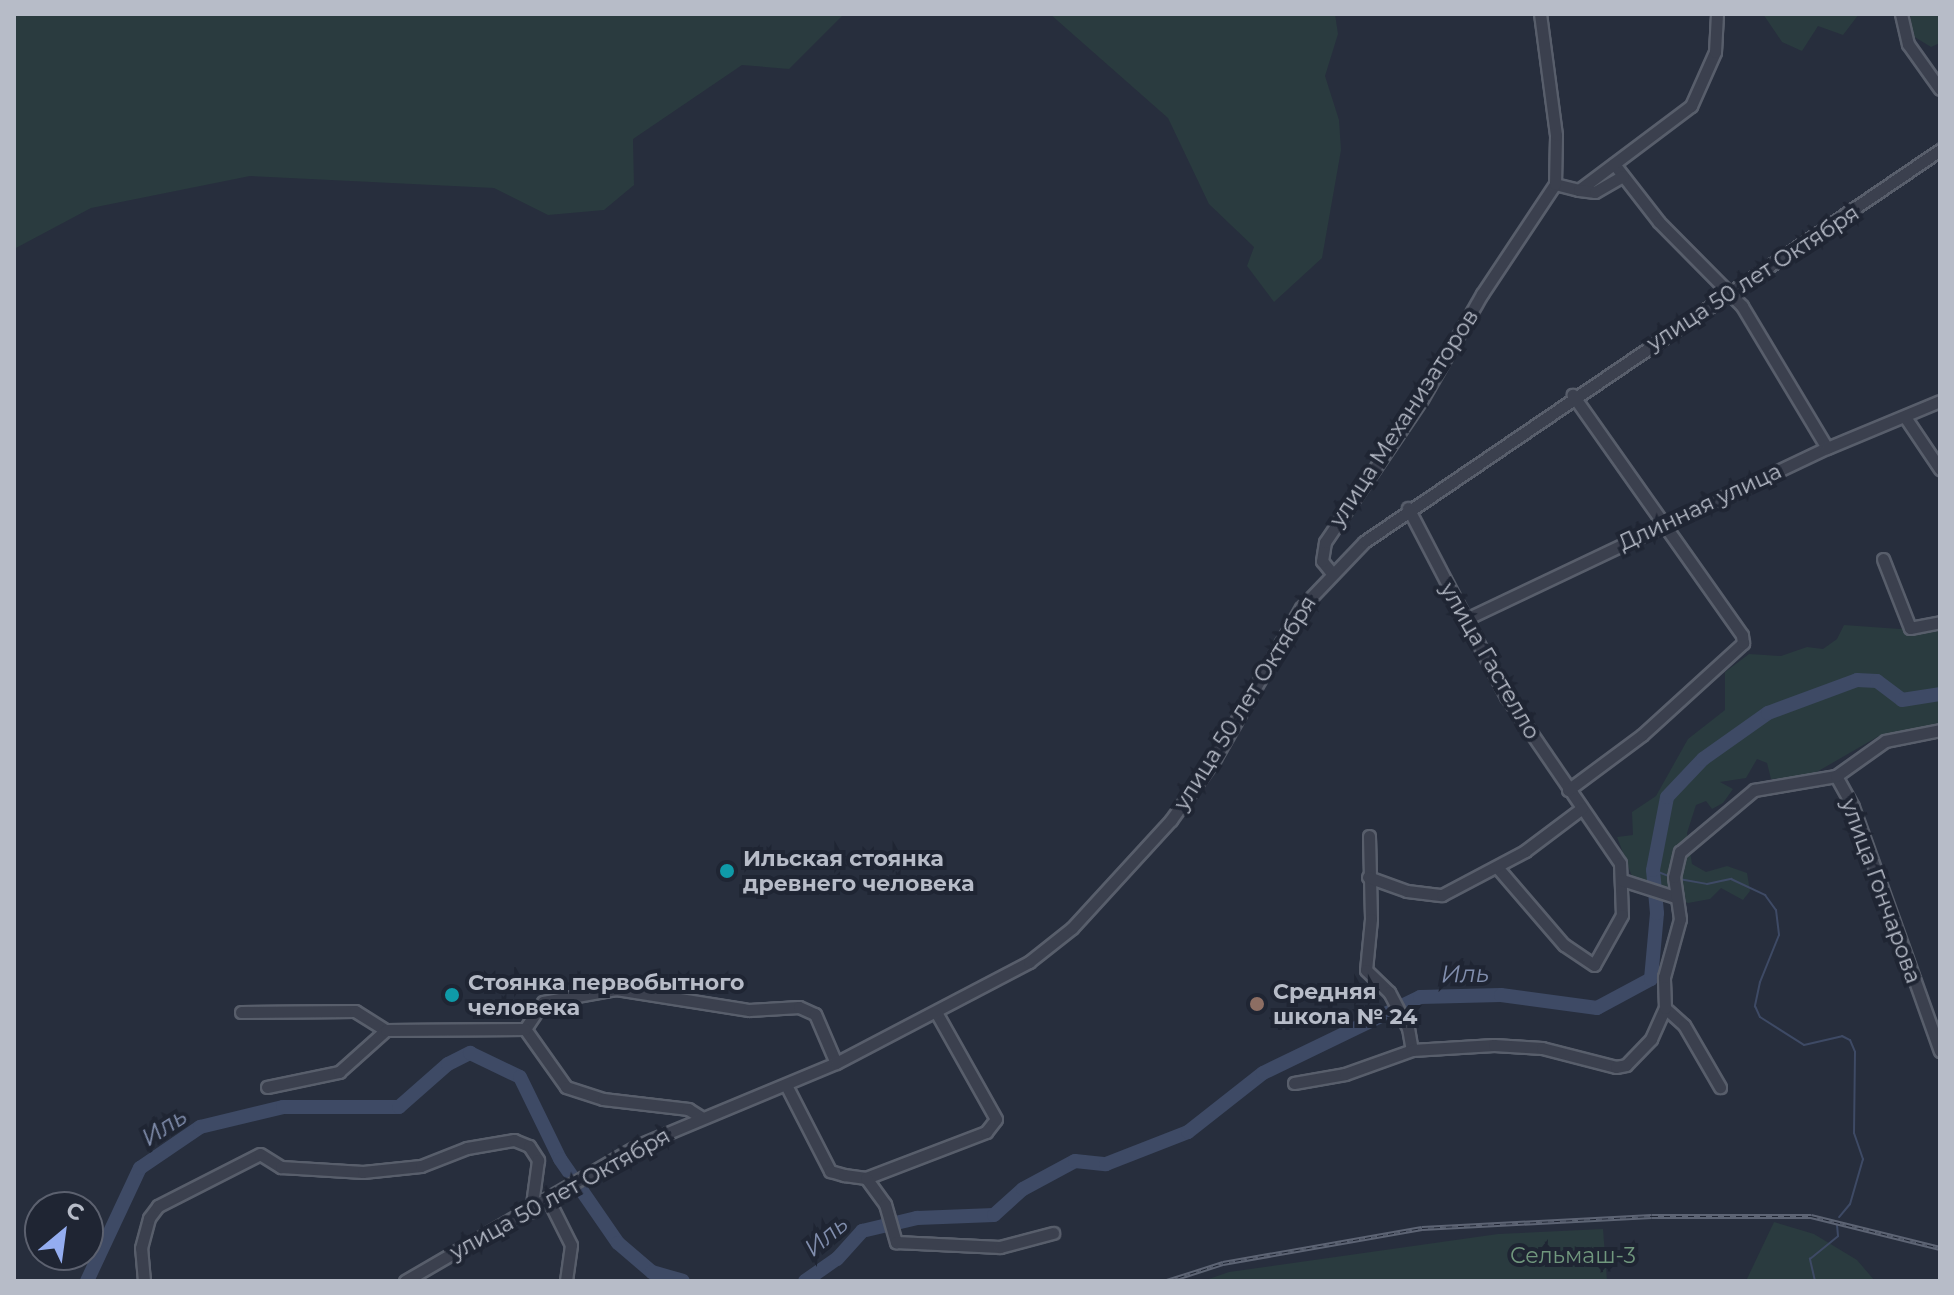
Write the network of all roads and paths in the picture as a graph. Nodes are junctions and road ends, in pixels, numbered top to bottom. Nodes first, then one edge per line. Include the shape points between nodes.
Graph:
1 (1540, 14) edge
2 (1717, 14) edge
3 (1901, 14) edge
4 (1940, 89) edge
5 (1940, 150) edge
6 (1614, 164) junction
7 (1623, 176) junction
8 (1555, 184) junction
9 (1579, 190) junction
10 (1729, 294) junction
11 (1573, 395) junction
12 (1940, 401) edge
13 (1905, 417) junction
14 (1827, 448) junction
15 (1940, 469) edge
16 (1408, 508) junction
17 (1664, 525) junction
18 (1883, 559) dead end
19 (1331, 572) junction
20 (1464, 620) junction
21 (1940, 622) edge
22 (1940, 730) edge
23 (1836, 776) junction
24 (1568, 790) junction
25 (1582, 808) junction
26 (1369, 836) dead end
27 (1497, 867) junction
28 (1368, 877) junction
29 (1622, 880) junction
30 (1675, 897) junction
31 (1665, 1008) junction
32 (241, 1012) dead end
33 (937, 1014) junction
34 (525, 1029) junction
35 (386, 1030) junction
36 (1412, 1050) junction
37 (1940, 1051) edge
38 (836, 1063) junction
39 (1294, 1083) dead end
40 (786, 1085) junction
41 (267, 1087) dead end
42 (1720, 1087) dead end
43 (701, 1117) junction
44 (866, 1178) junction
45 (553, 1198) junction
46 (531, 1212) junction
47 (1053, 1233) dead end
48 (144, 1281) edge
49 (405, 1281) edge
50 (566, 1281) edge

1 - 8 street via 1556,135
2 - 6 street via 1715,52 1691,106
3 - 4 street via 1908,44
5 - 10 street, улица 50 лет Октября
6 - 7 street
6 - 9 street
7 - 9 street via 1595,192
7 - 10 street
8 - 9 street
8 - 19 street, улица Механизаторов via 1482,294 1422,399 1325,542 1322,561
10 - 11 street, улица 50 лет Октября
10 - 14 street via 1742,306
11 - 16 street, улица 50 лет Октября
11 - 17 street
12 - 13 street, Длинная улица
13 - 14 street, Длинная улица
13 - 15 street
14 - 17 street, Длинная улица
16 - 19 street, улица 50 лет Октября
16 - 20 street, улица Гастелло
17 - 20 street, Длинная улица
17 - 24 street via 1742,635 1737,653
18 - 21 street via 1910,628
19 - 33 street, улица 50 лет Октября via 1301,608 1215,758 1171,820 1072,928 1029,962
20 - 24 street, улица Гастелло
22 - 23 street via 1885,741
23 - 30 street via 1754,790 1680,852
23 - 37 street, улица Гончарова via 1853,807
24 - 25 street, улица Гастелло
25 - 27 street
25 - 29 street, улица Гастелло via 1611,843
26 - 28 street
27 - 28 street via 1442,895 1407,891
27 - 29 street, улица Гастелло via 1564,945 1594,965 1622,915
28 - 36 street via 1366,970 1389,992 1408,1028
29 - 30 street
30 - 31 street via 1680,919 1664,977
31 - 36 street via 1651,1039 1626,1065 1616,1067 1542,1048
31 - 42 street via 1684,1025
32 - 35 street via 355,1011
33 - 38 street, улица 50 лет Октября
33 - 44 street via 991,1108 994,1125
34 - 35 street
34 - 38 street via 543,1002 616,989 749,1010 799,1007 815,1014
34 - 43 street via 566,1087 621,1102 688,1109
35 - 41 street via 339,1072
36 - 39 street via 1345,1074
38 - 40 street, улица 50 лет Октября
40 - 43 street, улица 50 лет Октября
40 - 44 street via 830,1171
43 - 45 street, улица 50 лет Октября
44 - 47 street via 885,1204 896,1242 1000,1247
45 - 46 street, улица 50 лет Октября
45 - 50 street via 571,1245
46 - 48 street via 538,1160 529,1146 514,1140 467,1148 421,1166 363,1172 281,1167 260,1154 158,1206 141,1248
46 - 49 street, улица 50 лет Октября

